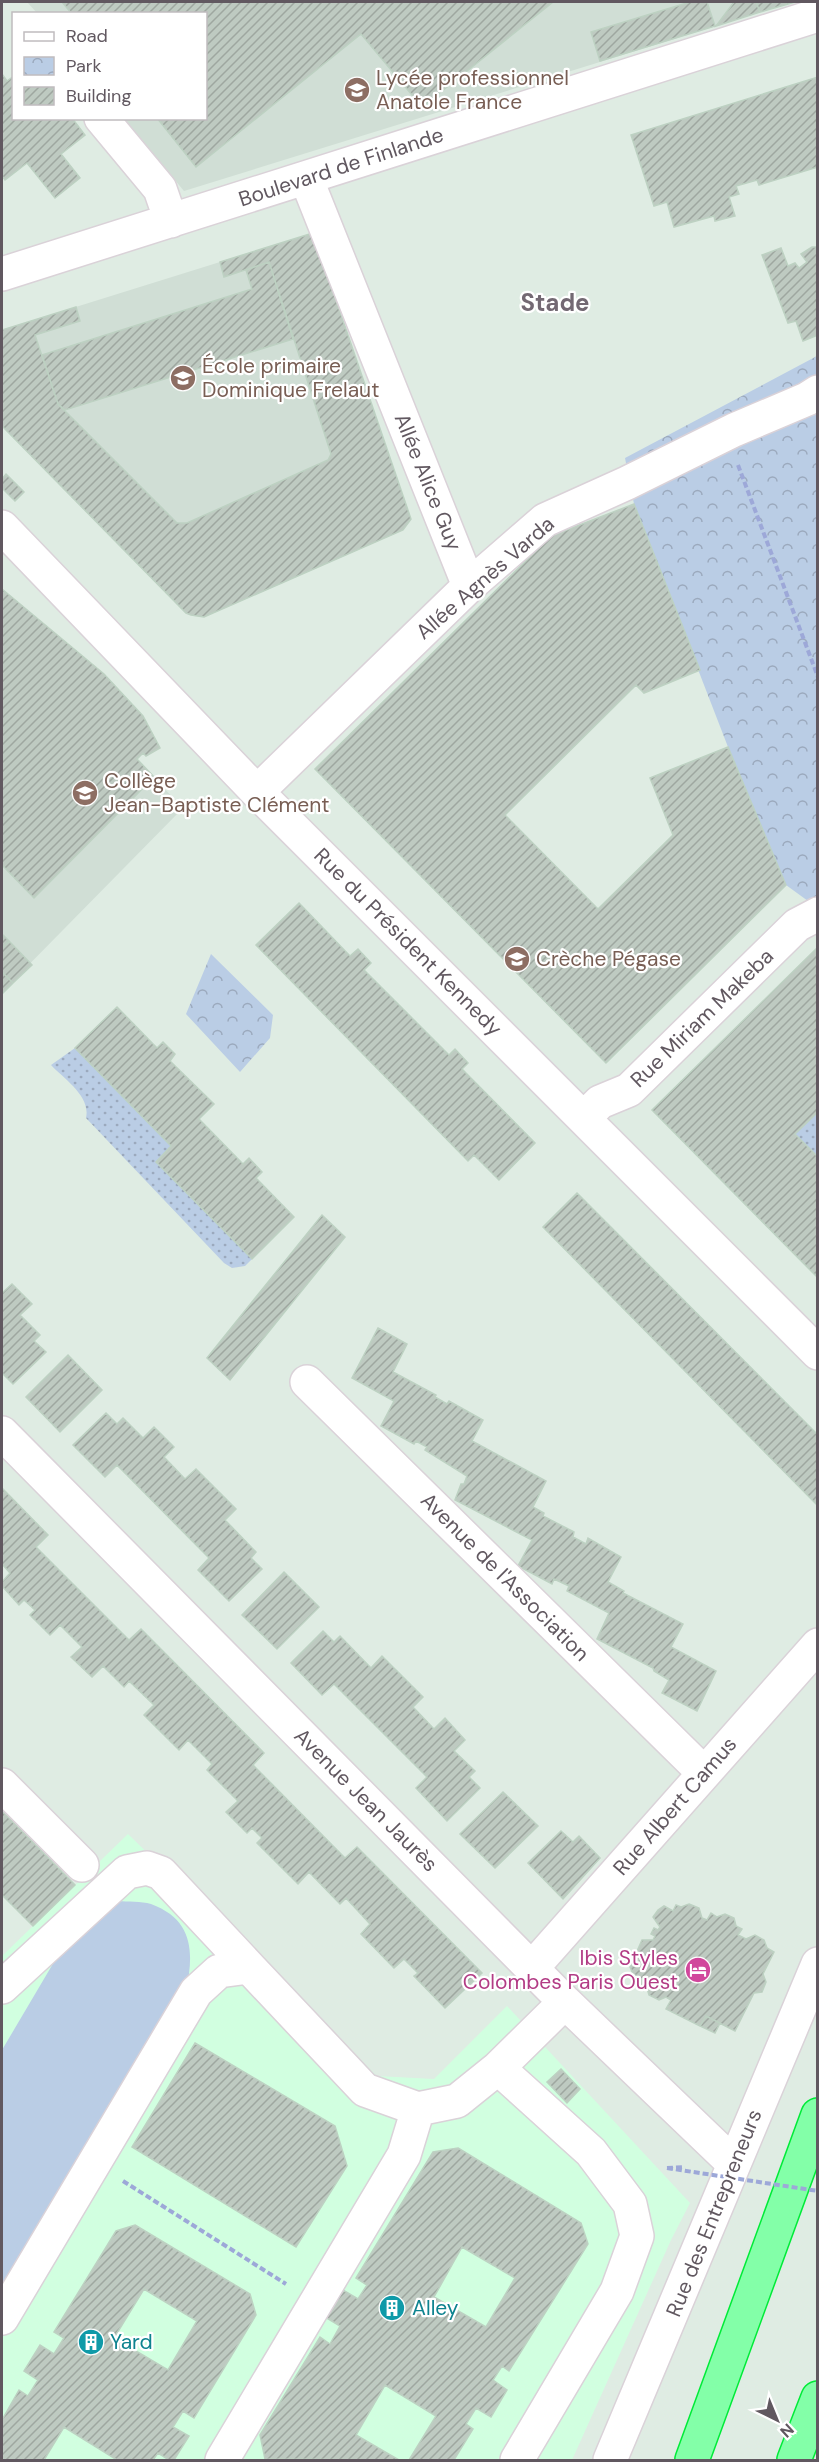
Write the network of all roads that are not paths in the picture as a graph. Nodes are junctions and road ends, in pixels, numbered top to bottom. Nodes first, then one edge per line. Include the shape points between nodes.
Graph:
1 (818, 15) edge
2 (103, 120) edge
3 (306, 178) junction
4 (171, 221) junction
5 (2, 274) edge
6 (818, 392) edge
7 (2, 527) edge
8 (469, 586) junction
9 (256, 792) junction
10 (818, 914) edge
11 (584, 1118) junction
12 (818, 1353) edge
13 (307, 1382) dead end
14 (2, 1433) edge
15 (818, 1645) edge
16 (704, 1773) junction
17 (2, 1785) edge
18 (81, 1865) dead end
19 (818, 1964) edge
20 (249, 1967) junction
21 (532, 1968) junction
22 (2, 1987) edge
23 (565, 2002) junction
24 (498, 2068) junction
25 (418, 2109) junction
26 (818, 2115) edge
27 (734, 2164) junction
28 (2, 2318) edge
29 (818, 2398) edge
30 (222, 2460) edge
31 (517, 2460) edge
32 (610, 2460) edge
33 (692, 2460) edge
34 (794, 2460) edge

1 - 3 street, Boulevard de Finlande
2 - 4 street via 160,189
3 - 4 street, Boulevard de Finlande
3 - 8 street, Allée Alice Guy
4 - 5 street, Boulevard de Finlande
6 - 8 street, Allée Agnès Varda via 545,520
7 - 9 street, Rue du Président Kennedy
8 - 9 street, Allée Agnès Varda
9 - 11 street, Rue du Président Kennedy
10 - 11 street, Rue Miriam Makeba via 797,925 629,1090 600,1102
11 - 12 street, Rue du Président Kennedy
13 - 16 street, Avenue de l'Association
14 - 21 street, Avenue Jean Jaurès
15 - 16 street, Rue Albert Camus
16 - 21 street, Rue Albert Camus
17 - 18 street
19 - 27 street, Rue des Entrepreneurs
20 - 22 street via 161,1873 147,1868 128,1872
20 - 25 street via 365,2090
20 - 28 street via 219,1971 196,1992
21 - 23 street, Avenue Jean Jaurès
23 - 24 street
23 - 27 street, Avenue Jean Jaurès
24 - 25 street via 457,2101
24 - 31 street via 591,2152 630,2204 637,2236 617,2291
25 - 30 street via 404,2156
26 - 33 highway
27 - 32 street, Rue des Entrepreneurs
29 - 34 highway

